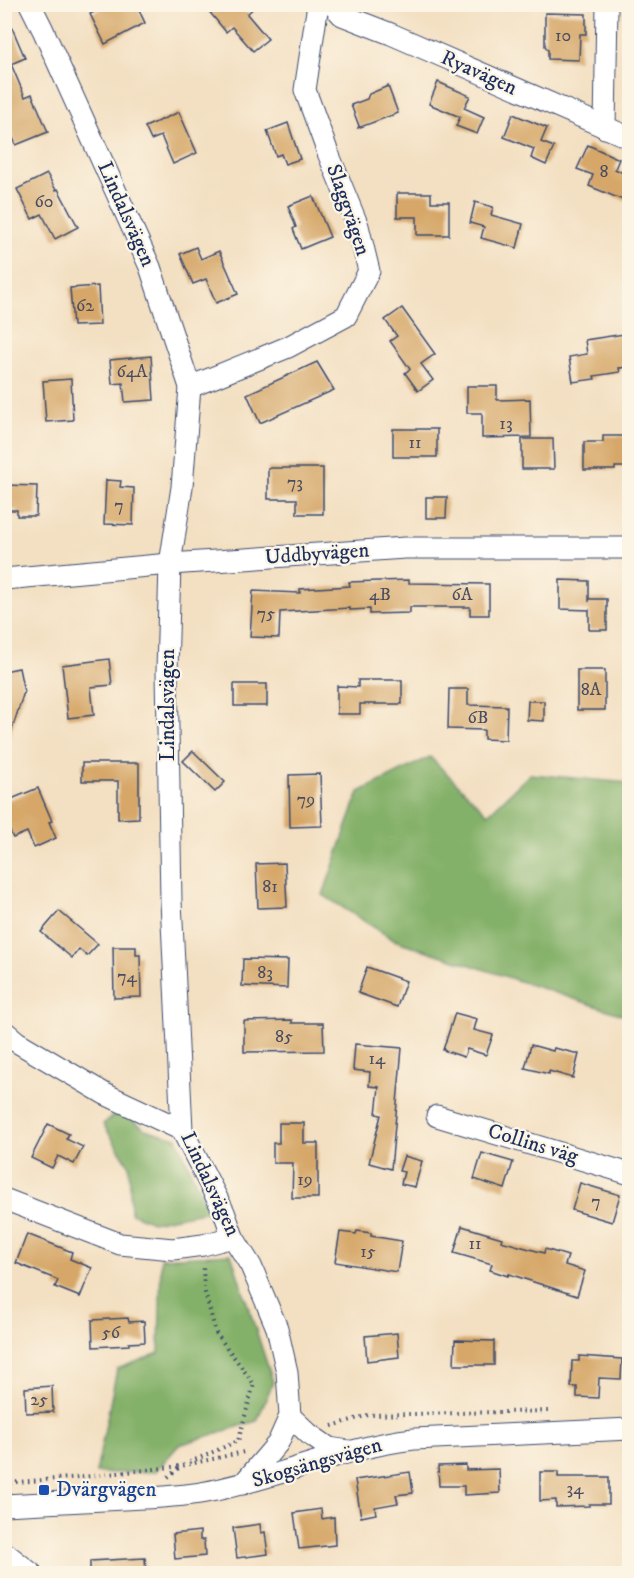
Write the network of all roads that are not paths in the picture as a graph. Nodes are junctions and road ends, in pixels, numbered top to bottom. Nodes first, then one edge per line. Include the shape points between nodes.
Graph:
1 (30, 4) edge
2 (318, 4) edge
3 (332, 4) edge
4 (607, 4) edge
5 (605, 128) junction
6 (630, 138) edge
7 (190, 387) junction
8 (630, 548) edge
9 (170, 564) junction
10 (4, 579) edge
11 (4, 1031) edge
12 (437, 1116) dead end
13 (182, 1130) junction
14 (630, 1174) edge
15 (4, 1199) edge
16 (234, 1237) junction
17 (290, 1416) junction
18 (630, 1429) edge
19 (349, 1451) junction
20 (243, 1484) junction
21 (4, 1505) edge
22 (4, 1552) edge
23 (32, 1574) edge

1 - 7 street, Lindalsvägen via 150,267
2 - 7 street, Slaggvägen via 305,90 358,226 369,271 346,316 288,347
3 - 5 street, Ryavägen via 342,15
4 - 5 street
5 - 6 street, Ryavägen
7 - 9 street, Lindalsvägen via 182,487
8 - 9 street, Uddbyvägen via 405,548
9 - 10 street, Uddbyvägen
9 - 13 street, Lindalsvägen via 166,671 171,901
11 - 13 street via 105,1094
12 - 14 street, Collins väg
13 - 16 street, Lindalsvägen
15 - 16 street via 120,1244 173,1249
16 - 17 street, Lindalsvägen via 277,1328 287,1372
17 - 19 street via 329,1448
17 - 20 street, Lindalsvägen via 278,1443
18 - 19 street, Skogsängsvägen via 414,1439
19 - 20 street, Skogsängsvägen
20 - 21 street, Skogsängsvägen via 203,1493
22 - 23 street

